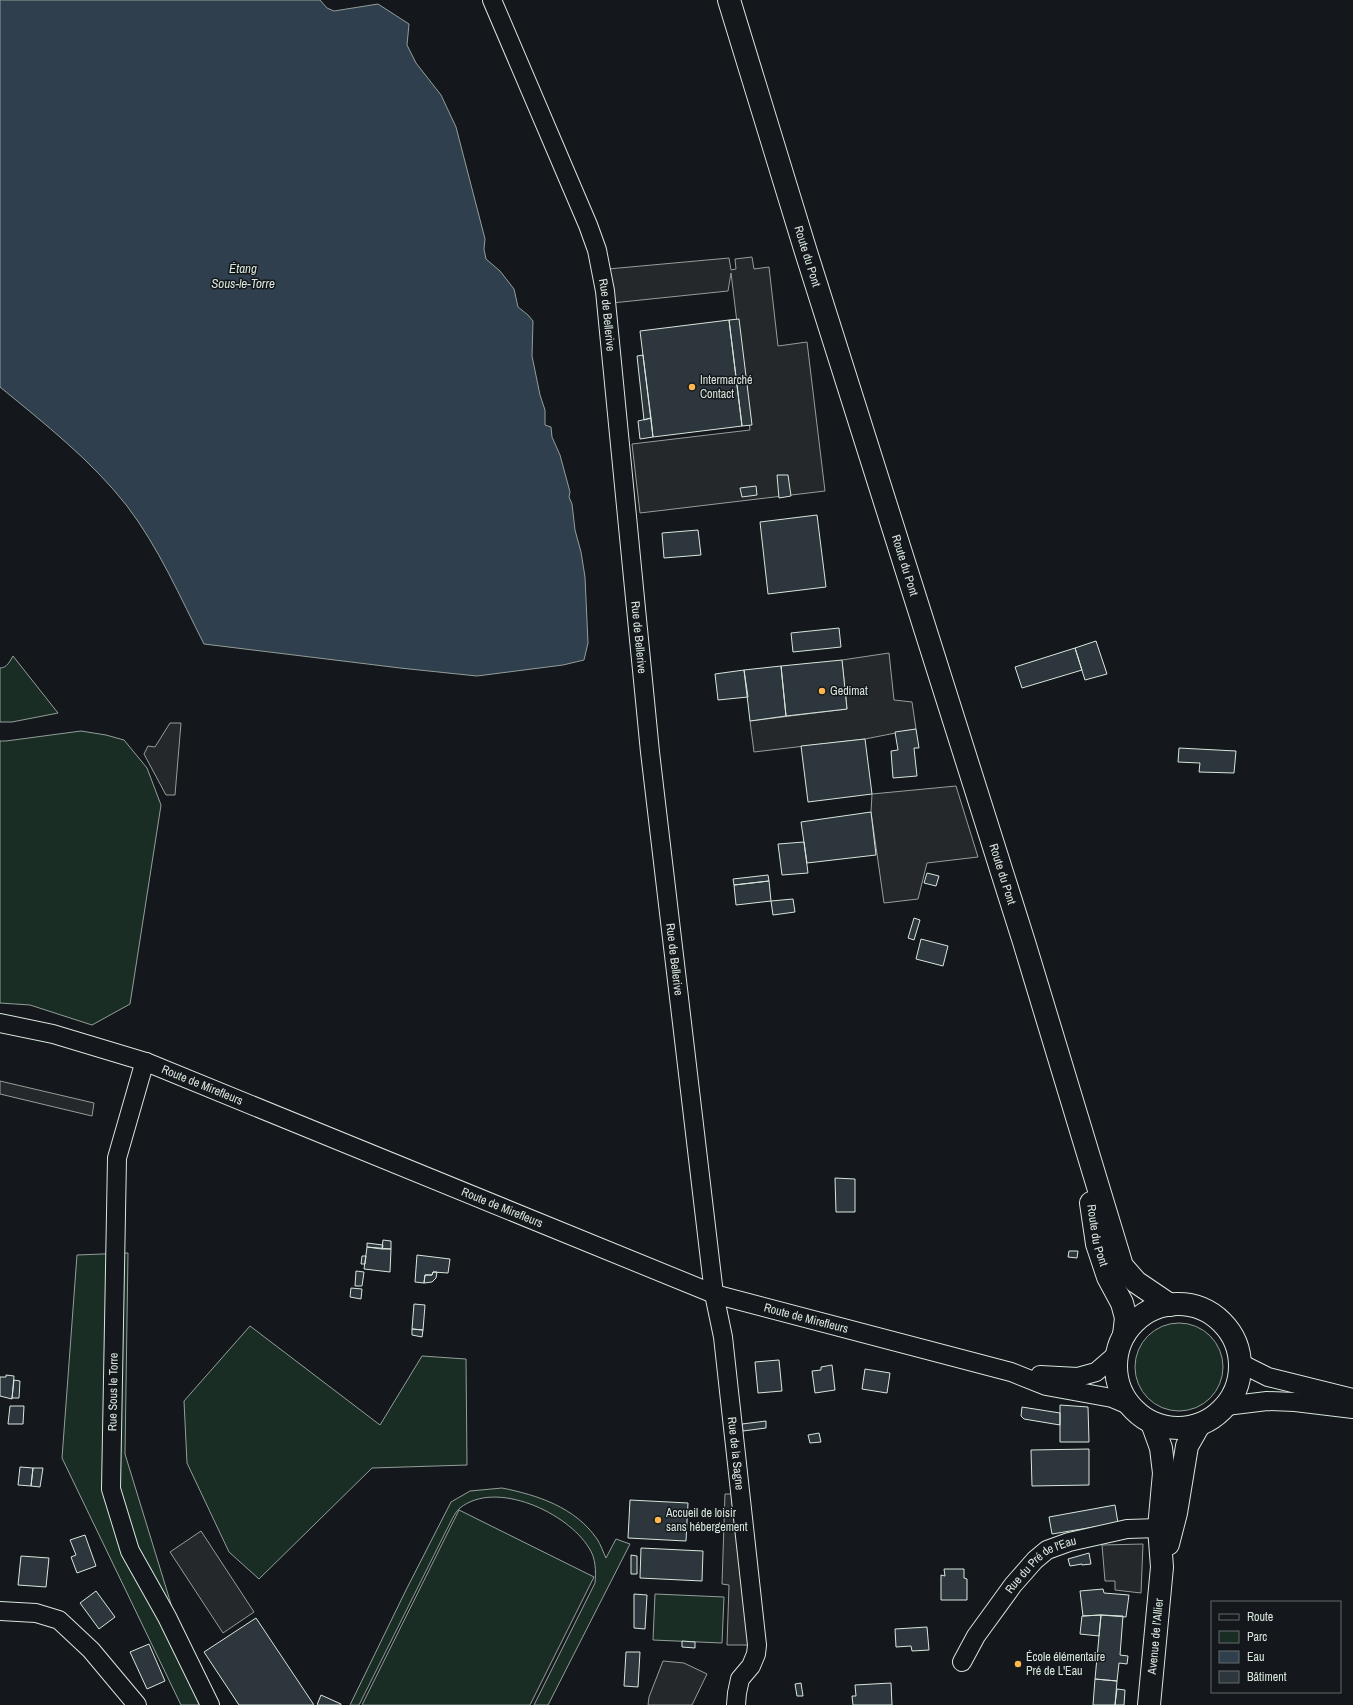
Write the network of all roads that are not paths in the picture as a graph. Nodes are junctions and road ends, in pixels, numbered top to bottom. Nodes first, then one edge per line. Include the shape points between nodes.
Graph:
1 (492, 0) edge
2 (729, 0) edge
3 (0, 1023) edge
4 (146, 1062) junction
5 (1081, 1130) junction
6 (714, 1294) junction
7 (1170, 1305) junction
8 (1121, 1344) junction
9 (1240, 1363) junction
10 (1011, 1372) junction
11 (1353, 1398) edge
12 (1131, 1406) junction
13 (1226, 1406) junction
14 (1353, 1409) edge
15 (1152, 1423) junction
16 (1199, 1425) junction
17 (1160, 1528) junction
18 (1162, 1567) junction
19 (0, 1611) edge
20 (962, 1662) dead end
21 (137, 1705) edge
22 (210, 1705) edge
23 (736, 1705) edge
24 (1149, 1705) edge

1 - 6 street, Rue de Bellerive via 588,225 602,271 650,752
2 - 5 main road, Route du Pont
3 - 4 street, Route de Mirefleurs via 53,1034
4 - 6 street, Route de Mirefleurs
4 - 22 street, Rue Sous le Torre via 117,1158 111,1488 130,1551 167,1617
5 - 7 main road, Route du Pont via 1122,1266 1136,1282
5 - 8 main road, Route du Pont via 1096,1244 1126,1318
6 - 10 street, Route de Mirefleurs
6 - 23 street, Rue de la Sagne via 723,1337 757,1645 751,1666 740,1679
7 - 8 main road via 1152,1310 1136,1320
7 - 9 main road via 1190,1305 1209,1312 1225,1326 1236,1343
8 - 10 street, Route de Mirefleurs via 1096,1372 1078,1377
8 - 12 main road via 1116,1372 1121,1390
9 - 11 street via 1268,1377
9 - 13 main road via 1235,1392
10 - 12 street, Route de Mirefleurs via 1046,1386 1112,1398
12 - 15 main road via 1140,1416
13 - 14 street via 1267,1401
13 - 16 main road via 1214,1417
15 - 16 main road via 1168,1428
15 - 17 main road via 1161,1448 1164,1473
16 - 18 main road via 1186,1446 1176,1513
17 - 18 main road
17 - 20 street, Rue du Pré de l'Eau via 1127,1528 1047,1550 1013,1585 976,1636
18 - 24 main road, Avenue de l'Allier
19 - 21 street via 36,1613 59,1620 92,1650

